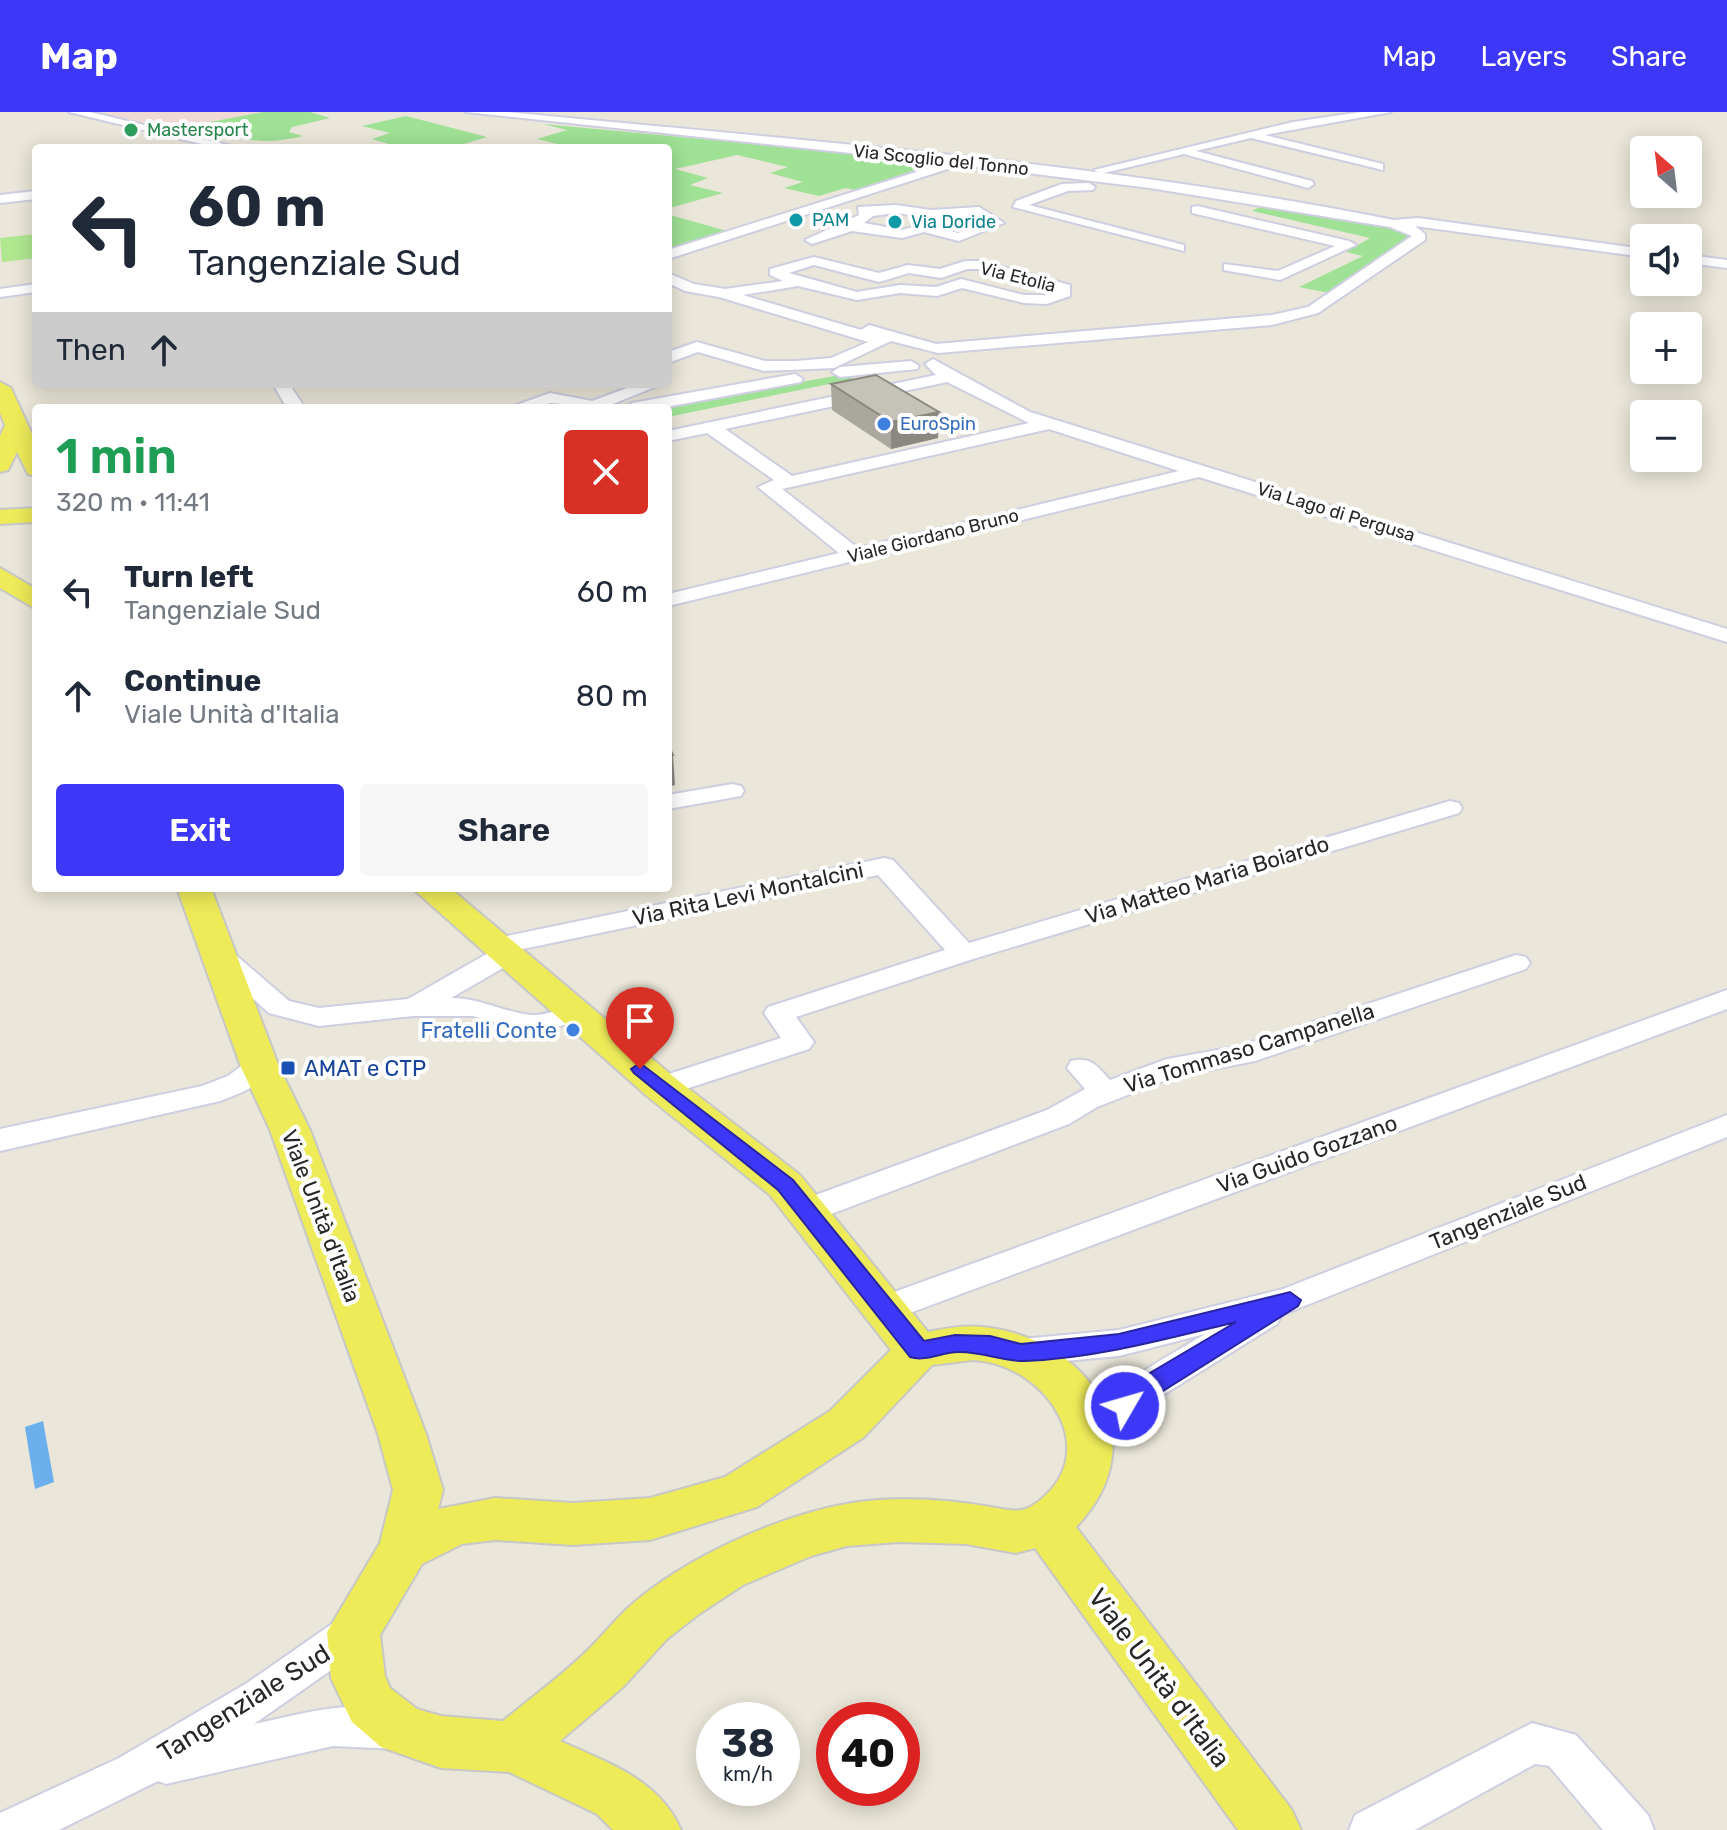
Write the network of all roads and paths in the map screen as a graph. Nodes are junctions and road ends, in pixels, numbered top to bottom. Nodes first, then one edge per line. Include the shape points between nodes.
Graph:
1 (75, 112) edge
2 (472, 112) edge
3 (1385, 112) edge
4 (494, 113) edge
5 (1252, 135) junction
6 (216, 144) edge
7 (1185, 152) junction
8 (962, 161) junction
9 (1379, 167) dead end
10 (1070, 175) junction
11 (1308, 184) dead end
12 (32, 195) edge
13 (849, 198) junction
14 (0, 199) edge
15 (1157, 201) dead end
16 (1251, 201) junction
17 (1187, 208) dead end
18 (864, 211) junction
19 (1217, 214) junction
20 (1392, 223) junction
21 (702, 243) junction
22 (1179, 248) dead end
23 (1630, 251) edge
24 (672, 254) edge
25 (1702, 261) edge
26 (1727, 264) edge
27 (1229, 267) dead end
28 (672, 275) edge
29 (672, 277) edge
30 (798, 282) junction
31 (706, 283) junction
32 (690, 288) junction
33 (32, 289) edge
34 (731, 291) junction
35 (0, 293) edge
36 (924, 357) junction
37 (672, 365) edge
38 (949, 377) junction
39 (0, 388) edge
40 (643, 388) edge
41 (530, 404) edge
42 (582, 404) edge
43 (599, 404) edge
44 (654, 404) edge
45 (1050, 424) junction
46 (15, 427) junction
47 (710, 427) junction
48 (672, 435) edge
49 (32, 461) edge
50 (0, 465) edge
51 (1198, 471) junction
52 (789, 482) junction
53 (32, 515) edge
54 (0, 517) edge
55 (854, 555) junction
56 (32, 568) edge
57 (0, 574) edge
58 (32, 598) edge
59 (672, 599) edge
60 (1727, 636) edge
61 (732, 791) dead end
62 (672, 801) edge
63 (1450, 808) dead end
64 (196, 892) edge
65 (434, 892) edge
66 (502, 950) junction
67 (963, 953) junction
68 (221, 957) junction
69 (1516, 963) dead end
70 (1727, 999) edge
71 (413, 1007) junction
72 (578, 1013) junction
73 (260, 1067) junction
74 (1082, 1068) dead end
75 (661, 1087) junction
76 (1105, 1093) junction
77 (1727, 1125) edge
78 (0, 1140) edge
79 (806, 1211) junction
80 (1147, 1228) dead end
81 (1290, 1300) junction
82 (900, 1303) junction
83 (918, 1351) junction
84 (1021, 1352) junction
85 (1092, 1437) junction
86 (1046, 1525) junction
87 (404, 1549) junction
88 (353, 1632) junction
89 (400, 1729) junction
90 (513, 1747) junction
91 (134, 1772) junction
92 (11, 1830) edge
93 (652, 1830) edge
94 (1272, 1830) edge
95 (1371, 1830) edge
96 (1632, 1830) edge

1 - 6 street
2 - 4 street, Via Scoglio del Tonno
3 - 5 street
4 - 8 street, Via Scoglio del Tonno
5 - 7 street
5 - 9 street
7 - 10 street
7 - 11 street
8 - 10 street, Via Scoglio del Tonno
8 - 13 street
10 - 16 street, Via Scoglio del Tonno
12 - 14 street
13 - 18 street
13 - 21 street
15 - 22 street via 1083,186 1066,187 1020,207
16 - 19 street
16 - 20 street, Via Scoglio del Tonno
17 - 19 street
18 - 18 street via 979,211 997,223 959,237 924,228 902,234 851,227 812,240 867,217
18 - 21 street via 846,211 767,237
19 - 27 street via 1349,245 1280,276
20 - 23 street, Via Scoglio del Tonno via 1418,222
20 - 36 street via 1420,237 1313,310 1272,320 1068,337
21 - 24 street
25 - 26 street
28 - 31 street
29 - 32 street
30 - 30 street, Via Etolia via 857,296 900,289 937,292 961,283 1024,299 1047,300 1065,293 1063,285 981,265 941,274 908,269 879,278 814,261 775,272
30 - 34 street, Via Etolia
31 - 32 street
31 - 34 street
32 - 37 street via 883,341 834,363 764,366 697,347
33 - 35 street
34 - 36 street via 893,337
36 - 38 street, Via Lago di Pergusa
36 - 44 street
38 - 45 street, Via Lago di Pergusa
38 - 47 street
39 - 46 main road
40 - 43 street
41 - 42 street via 550,398
45 - 51 street, Via Lago di Pergusa
45 - 52 street
46 - 49 main road
46 - 50 main road
47 - 48 street
47 - 52 street
51 - 55 street, Viale Giordano Bruno
51 - 60 street, Via Lago di Pergusa
52 - 55 street via 767,487
53 - 54 main road
55 - 59 street, Viale Giordano Bruno
56 - 57 main road
57 - 58 main road
61 - 62 street
63 - 67 street, Via Matteo Maria Boiardo
64 - 68 main road, Viale Unità d'Italia
65 - 66 main road
66 - 67 street, Via Rita Levi Montalcini via 884,866
66 - 71 street
66 - 72 main road
67 - 75 street, Via Matteo Maria Boiardo via 778,1013 799,1042
68 - 71 street via 279,1007 319,1017
68 - 73 main road, Viale Unità d'Italia
69 - 76 street, Via Tommaso Campanella via 1245,1054 1167,1069
70 - 82 street, Via Guido Gozzano
71 - 72 street via 474,1007 532,1024
72 - 75 main road
73 - 78 street via 239,1083 209,1094
73 - 87 main road, Viale Unità d'Italia via 290,1130 402,1434 418,1490
74 - 76 street
75 - 79 main road via 785,1185
76 - 79 street, Via Tommaso Campanella via 1058,1117
77 - 81 street, Tangenziale Sud
79 - 82 main road
80 - 82 street via 951,1300
81 - 84 street, Tangenziale Sud via 1119,1343
81 - 85 street, Tangenziale Sud via 1142,1390
82 - 83 main road
83 - 84 main road via 955,1343
83 - 87 main road via 847,1424 740,1493 650,1519 455,1524
84 - 85 main road via 1061,1377 1082,1406
85 - 86 main road via 1082,1484
86 - 90 main road via 1016,1532 966,1523 899,1521 847,1525 801,1537 725,1570 681,1598
86 - 94 main road, Viale Unità d'Italia
87 - 88 main road, Viale Unità d'Italia
88 - 89 main road via 358,1678 371,1705
88 - 91 street, Tangenziale Sud via 262,1697
89 - 90 main road via 441,1742
89 - 91 street, Tangenziale Sud via 333,1726
90 - 93 main road via 617,1795
91 - 92 street, Tangenziale Sud
95 - 96 street via 1532,1743 1561,1749

